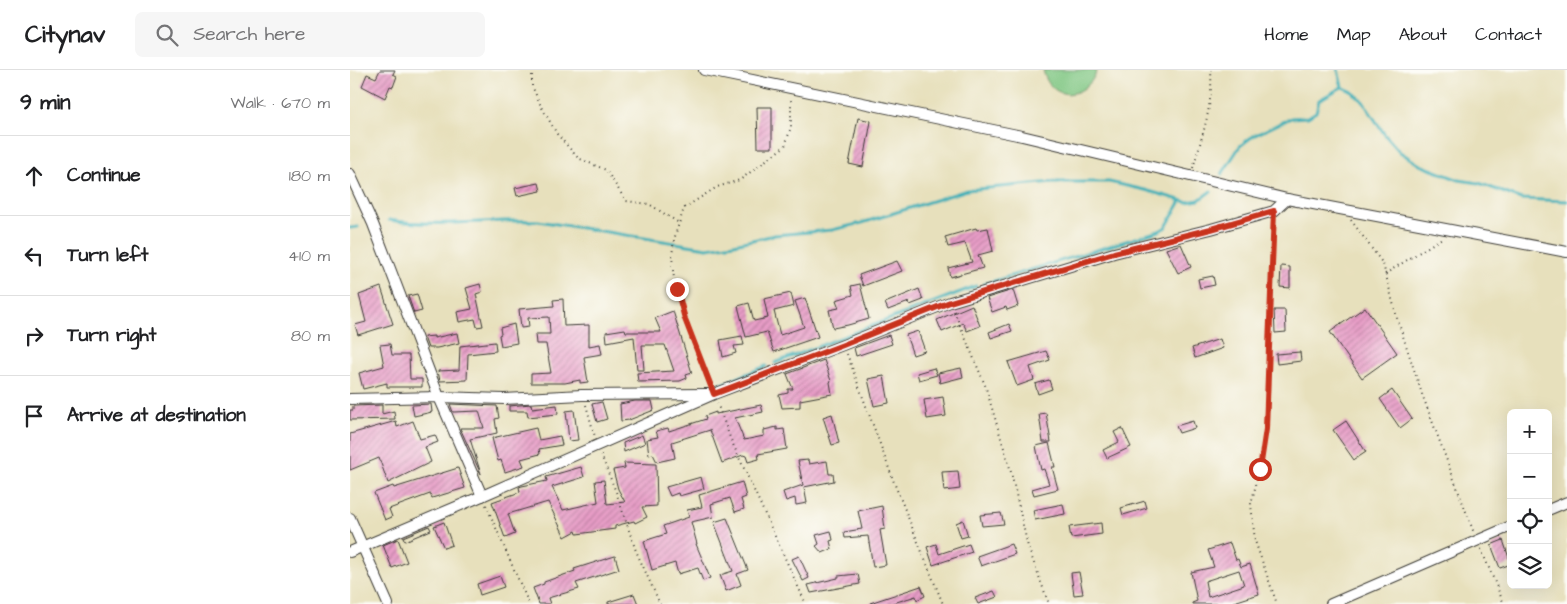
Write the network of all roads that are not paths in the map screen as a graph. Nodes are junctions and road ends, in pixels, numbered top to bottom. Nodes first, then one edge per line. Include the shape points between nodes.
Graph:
1 (704, 70) edge
2 (350, 174) edge
3 (1287, 199) junction
4 (1567, 252) edge
5 (714, 394) junction
6 (438, 397) junction
7 (350, 399) edge
8 (482, 496) junction
9 (1567, 502) edge
10 (1552, 508) edge
11 (350, 518) edge
12 (1507, 528) edge
13 (362, 546) junction
14 (350, 552) edge
15 (388, 604) edge
16 (1331, 604) edge

1 - 3 street via 1022,136
2 - 6 street via 373,224
3 - 4 street
3 - 5 street via 1274,211 1114,253 950,302
5 - 6 street via 504,399
5 - 8 street
6 - 7 street
6 - 8 street
8 - 13 street
9 - 10 street
11 - 13 street
12 - 16 street
13 - 14 street
13 - 15 street

